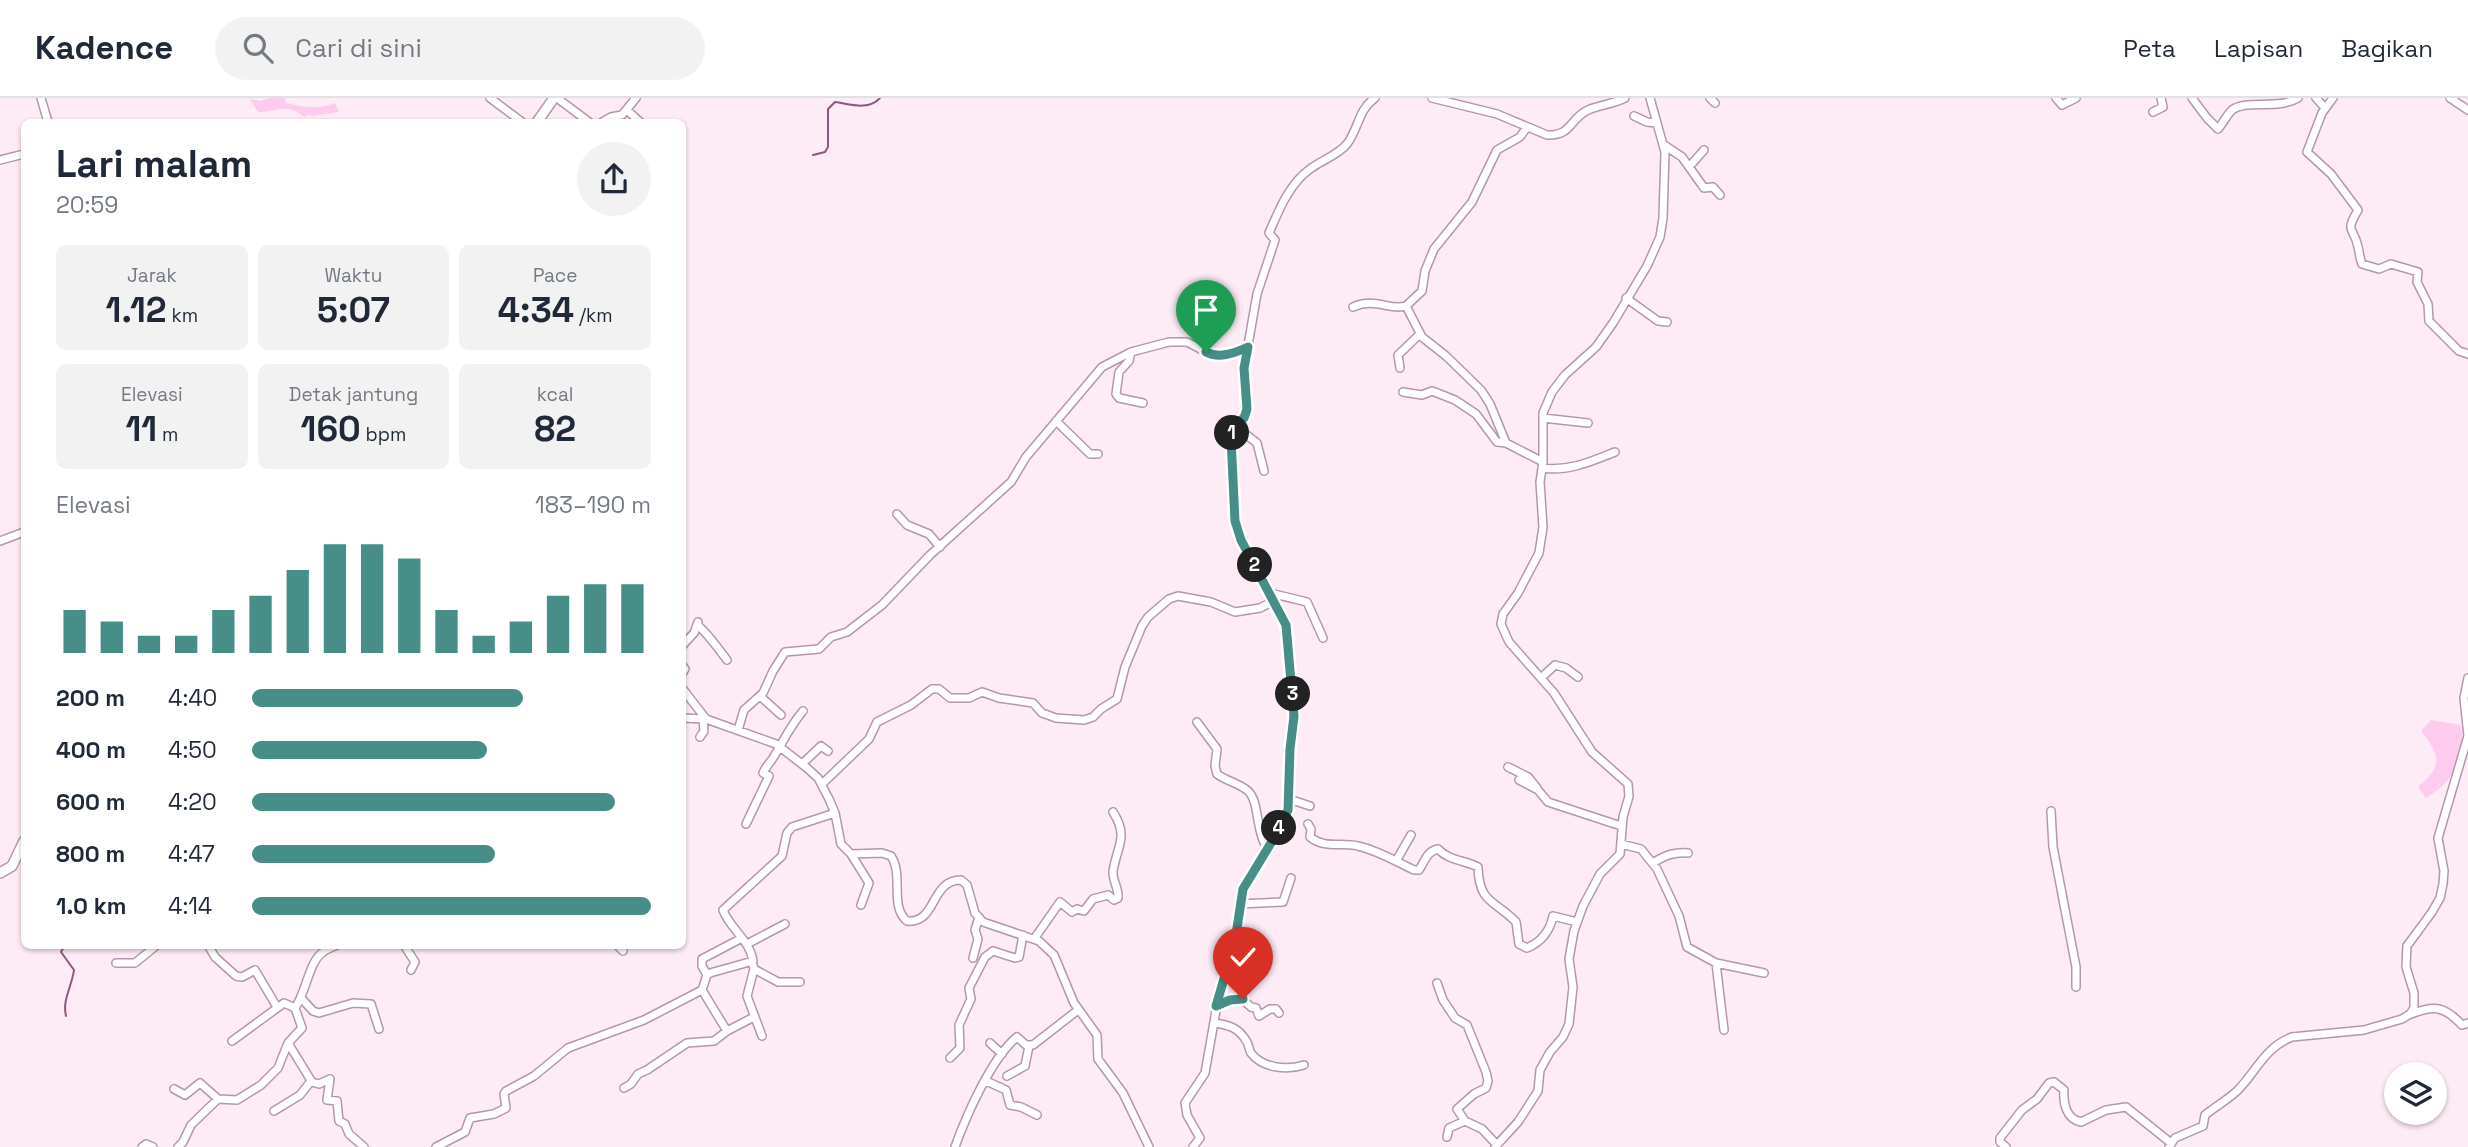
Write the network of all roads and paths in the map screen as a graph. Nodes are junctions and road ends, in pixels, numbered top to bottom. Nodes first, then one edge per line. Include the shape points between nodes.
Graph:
1 (41, 98) edge
2 (490, 98) edge
3 (556, 98) edge
4 (636, 98) edge
5 (1376, 98) edge
6 (1432, 98) edge
7 (1625, 98) edge
8 (1650, 98) edge
9 (2056, 98) edge
10 (2076, 98) edge
11 (2161, 98) edge
12 (2192, 98) edge
13 (2298, 98) edge
14 (2316, 98) edge
15 (2333, 98) edge
16 (2450, 98) edge
17 (2325, 108) junction
18 (627, 110) junction
19 (2468, 110) edge
20 (2153, 112) dead end
21 (1634, 116) dead end
22 (47, 119) edge
23 (518, 119) edge
24 (539, 119) edge
25 (585, 119) edge
26 (607, 119) edge
27 (637, 119) edge
28 (1657, 123) junction
29 (1527, 127) junction
30 (1664, 145) junction
31 (1704, 150) dead end
32 (21, 155) edge
33 (0, 160) edge
34 (1689, 167) junction
35 (1720, 195) dead end
36 (1626, 298) junction
37 (1406, 306) junction
38 (1353, 307) dead end
39 (1667, 322) dead end
40 (1420, 334) junction
41 (1248, 347) junction
42 (1131, 352) junction
43 (2468, 354) edge
44 (1400, 368) dead end
45 (1403, 392) dead end
46 (1143, 403) dead end
47 (1543, 418) junction
48 (1056, 421) junction
49 (1588, 423) dead end
50 (1235, 426) junction
51 (1506, 443) junction
52 (1615, 452) dead end
53 (1098, 454) dead end
54 (1543, 465) junction
55 (1264, 471) dead end
56 (897, 514) dead end
57 (21, 532) edge
58 (0, 541) edge
59 (940, 547) junction
60 (1272, 597) junction
61 (1331, 632) dead end
62 (686, 642) edge
63 (727, 660) dead end
64 (1578, 677) dead end
65 (1541, 678) junction
66 (2468, 678) edge
67 (686, 693) edge
68 (760, 696) junction
69 (803, 711) dead end
70 (781, 715) dead end
71 (686, 718) edge
72 (705, 719) junction
73 (1197, 722) dead end
74 (738, 730) junction
75 (700, 737) dead end
76 (779, 746) junction
77 (828, 751) dead end
78 (802, 764) junction
79 (1508, 767) dead end
80 (1518, 780) dead end
81 (822, 783) junction
82 (1538, 790) junction
83 (1289, 799) junction
84 (1310, 806) dead end
85 (2051, 811) dead end
86 (1113, 812) dead end
87 (835, 813) junction
88 (746, 824) dead end
89 (1308, 824) dead end
90 (1621, 826) junction
91 (1411, 835) dead end
92 (1621, 844) junction
93 (21, 848) edge
94 (1268, 849) junction
95 (1688, 853) dead end
96 (851, 854) junction
97 (1396, 862) junction
98 (1653, 863) junction
99 (0, 873) edge
100 (1291, 878) dead end
101 (1239, 904) junction
102 (861, 905) dead end
103 (979, 917) junction
104 (1577, 922) junction
105 (785, 924) dead end
106 (1023, 935) junction
107 (1034, 939) junction
108 (744, 941) junction
109 (153, 949) edge
110 (210, 949) edge
111 (331, 949) edge
112 (407, 949) edge
113 (974, 958) dead end
114 (116, 963) dead end
115 (1716, 963) junction
116 (753, 965) junction
117 (411, 970) dead end
118 (1764, 972) dead end
119 (707, 975) junction
120 (800, 982) dead end
121 (1437, 983) dead end
122 (2076, 987) dead end
123 (702, 990) junction
124 (302, 999) junction
125 (1216, 1006) junction
126 (277, 1007) junction
127 (295, 1008) junction
128 (1078, 1010) junction
129 (1279, 1013) dead end
130 (2410, 1014) junction
131 (754, 1017) junction
132 (1214, 1023) junction
133 (2468, 1023) edge
134 (379, 1029) dead end
135 (727, 1031) junction
136 (1724, 1031) dead end
137 (762, 1036) dead end
138 (232, 1041) dead end
139 (288, 1043) junction
140 (990, 1043) dead end
141 (1029, 1046) junction
142 (1002, 1054) junction
143 (950, 1058) dead end
144 (1304, 1065) dead end
145 (1007, 1076) dead end
146 (311, 1081) junction
147 (986, 1081) junction
148 (174, 1088) dead end
149 (624, 1088) dead end
150 (218, 1099) junction
151 (274, 1111) dead end
152 (1037, 1115) dead end
153 (1465, 1121) junction
154 (1447, 1137) dead end
155 (2170, 1145) edge
156 (1496, 1146) edge
157 (142, 1147) edge
158 (153, 1147) edge
159 (178, 1147) edge
160 (364, 1147) edge
161 (436, 1147) edge
162 (955, 1147) edge
163 (1149, 1147) edge
164 (1193, 1147) edge
165 (2006, 1147) edge

1 - 22 street
2 - 23 street
3 - 24 main road
3 - 25 street
4 - 18 street
5 - 41 street via 1363,109 1344,147 1304,173 1281,206 1269,233 1275,240 1259,287
6 - 29 street via 1485,110
7 - 29 street via 1585,112 1564,133 1547,135
8 - 28 street
9 - 10 street via 2063,104
11 - 20 street via 2163,107
12 - 13 street via 2218,129 2235,108 2283,105
14 - 17 street
15 - 17 street
16 - 19 street
17 - 43 street via 2307,152 2358,210 2350,231 2362,264 2378,269 2391,264 2418,272 2429,321 2459,351
18 - 26 street
18 - 27 street
21 - 28 street
28 - 30 street
29 - 37 street via 1520,138 1497,150 1472,202 1434,249 1422,291
30 - 34 street
30 - 36 street via 1660,237
31 - 34 street
32 - 33 street
34 - 35 street via 1704,188 1713,187
36 - 39 street via 1658,321
36 - 47 street via 1595,348 1552,392
37 - 38 street via 1365,302
37 - 40 street
40 - 44 street via 1397,356
40 - 51 street via 1481,390
41 - 42 street via 1212,355 1183,341
41 - 50 street via 1244,368 1247,409
42 - 46 street via 1119,372 1116,394
42 - 48 street via 1096,373
45 - 51 street via 1422,395 1432,391 1453,399 1478,417 1497,442
47 - 49 street
47 - 54 street
48 - 53 street via 1090,454
48 - 59 street via 1011,482
50 - 55 street via 1257,443
50 - 60 street via 1231,438 1235,521
51 - 54 street
52 - 54 street via 1574,466
54 - 65 street via 1539,553 1501,624 1509,642
56 - 59 street via 907,525 929,534
57 - 58 street
59 - 68 street via 848,632 831,637 819,649 785,652
60 - 61 street via 1307,602 1322,635
60 - 81 street via 1260,608 1235,612 1211,602 1178,596 1168,599 1142,626 1117,699 1091,718 1059,719 1042,713 1033,703 982,692 969,698 950,698 933,689 877,722 869,739
60 - 83 street via 1287,631 1294,697
62 - 63 street via 698,623
64 - 65 street via 1555,665
65 - 90 street via 1592,752 1628,785
66 - 130 street via 2464,698 2468,736 2438,838 2443,884 2432,912 2407,946 2408,977 2416,1003
67 - 72 street
68 - 70 street
68 - 74 street via 744,710
69 - 76 street
71 - 72 street
72 - 74 street
72 - 75 street
73 - 94 street via 1217,749 1216,773 1254,798
74 - 76 street
76 - 78 street
76 - 88 street via 764,771 769,776
77 - 78 street via 821,746
78 - 81 street
79 - 82 street via 1528,777
80 - 82 street
81 - 87 street
82 - 90 street via 1549,802
83 - 84 street
83 - 94 street
85 - 122 street
86 - 107 street via 1121,827 1121,848 1113,873 1118,898 1095,898 1084,911 1072,912 1059,902
87 - 96 street via 841,844
87 - 108 street via 792,827 782,856 724,909
89 - 97 street via 1313,840 1359,846
90 - 92 street
91 - 97 street
92 - 98 street via 1641,849
92 - 104 street via 1620,855 1600,874
93 - 99 main road via 12,866
94 - 101 street
95 - 98 street via 1663,856
96 - 102 street via 869,883
96 - 103 street via 891,856 903,918 912,922 924,914 941,888 958,879 965,882
97 - 104 street via 1419,870 1426,856 1438,849 1455,860 1474,864 1489,903 1516,922 1519,944 1527,948 1538,943 1553,916
98 - 115 street via 1679,916 1687,947
100 - 101 street via 1283,902
101 - 125 street via 1235,941
103 - 106 street via 989,925
103 - 113 street
104 - 156 street via 1569,959 1573,988 1569,1024 1540,1070 1538,1091
105 - 108 street
106 - 107 street
106 - 143 street via 1019,957 993,951 985,957 969,988 971,999 959,1025 960,1048
107 - 128 street via 1058,961
108 - 116 street
108 - 119 street via 702,959
109 - 114 street via 135,963
110 - 126 street via 236,976 255,970
111 - 124 street via 318,957
112 - 117 street via 415,962
115 - 118 street
115 - 136 street
116 - 119 street
116 - 120 street via 778,982
116 - 131 street via 747,996
119 - 123 street
121 - 153 street via 1455,1018 1467,1025 1488,1077 1486,1088 1457,1107
123 - 135 street
123 - 161 street via 644,1020 568,1048 534,1076 506,1091 506,1108 470,1118 465,1132
124 - 127 street
124 - 134 street via 319,1013 352,1003 372,1004
125 - 129 street via 1241,998 1257,1008 1259,1016 1270,1009
125 - 132 street
126 - 127 street via 287,1003
126 - 138 street
127 - 139 street via 302,1028
128 - 141 street
128 - 163 street via 1097,1035 1098,1059 1123,1093
130 - 133 street via 2433,1007 2451,1012 2462,1025
130 - 155 street via 2364,1030 2284,1040 2257,1063 2237,1090 2205,1115 2203,1126 2175,1138
131 - 135 street
131 - 137 street
132 - 144 street via 1238,1030 1251,1053 1265,1063 1279,1068
132 - 164 street via 1205,1073 1185,1103 1199,1138
135 - 149 street via 716,1041 687,1043
139 - 146 street
139 - 150 street via 278,1068 261,1085 237,1100
140 - 142 street
141 - 142 street via 1017,1037
141 - 145 street via 1025,1066
142 - 147 street
146 - 151 street via 300,1095
146 - 160 street via 319,1084 330,1079 327,1100 337,1101 339,1121
147 - 152 street via 1006,1090 1010,1105
147 - 162 street
148 - 150 street via 185,1095 200,1083
150 - 159 street via 191,1125
153 - 154 street via 1449,1128
153 - 156 street via 1482,1129
155 - 165 street via 2126,1107 2076,1122 2067,1112 2064,1090 2054,1082 2022,1110 2000,1138
157 - 158 street

